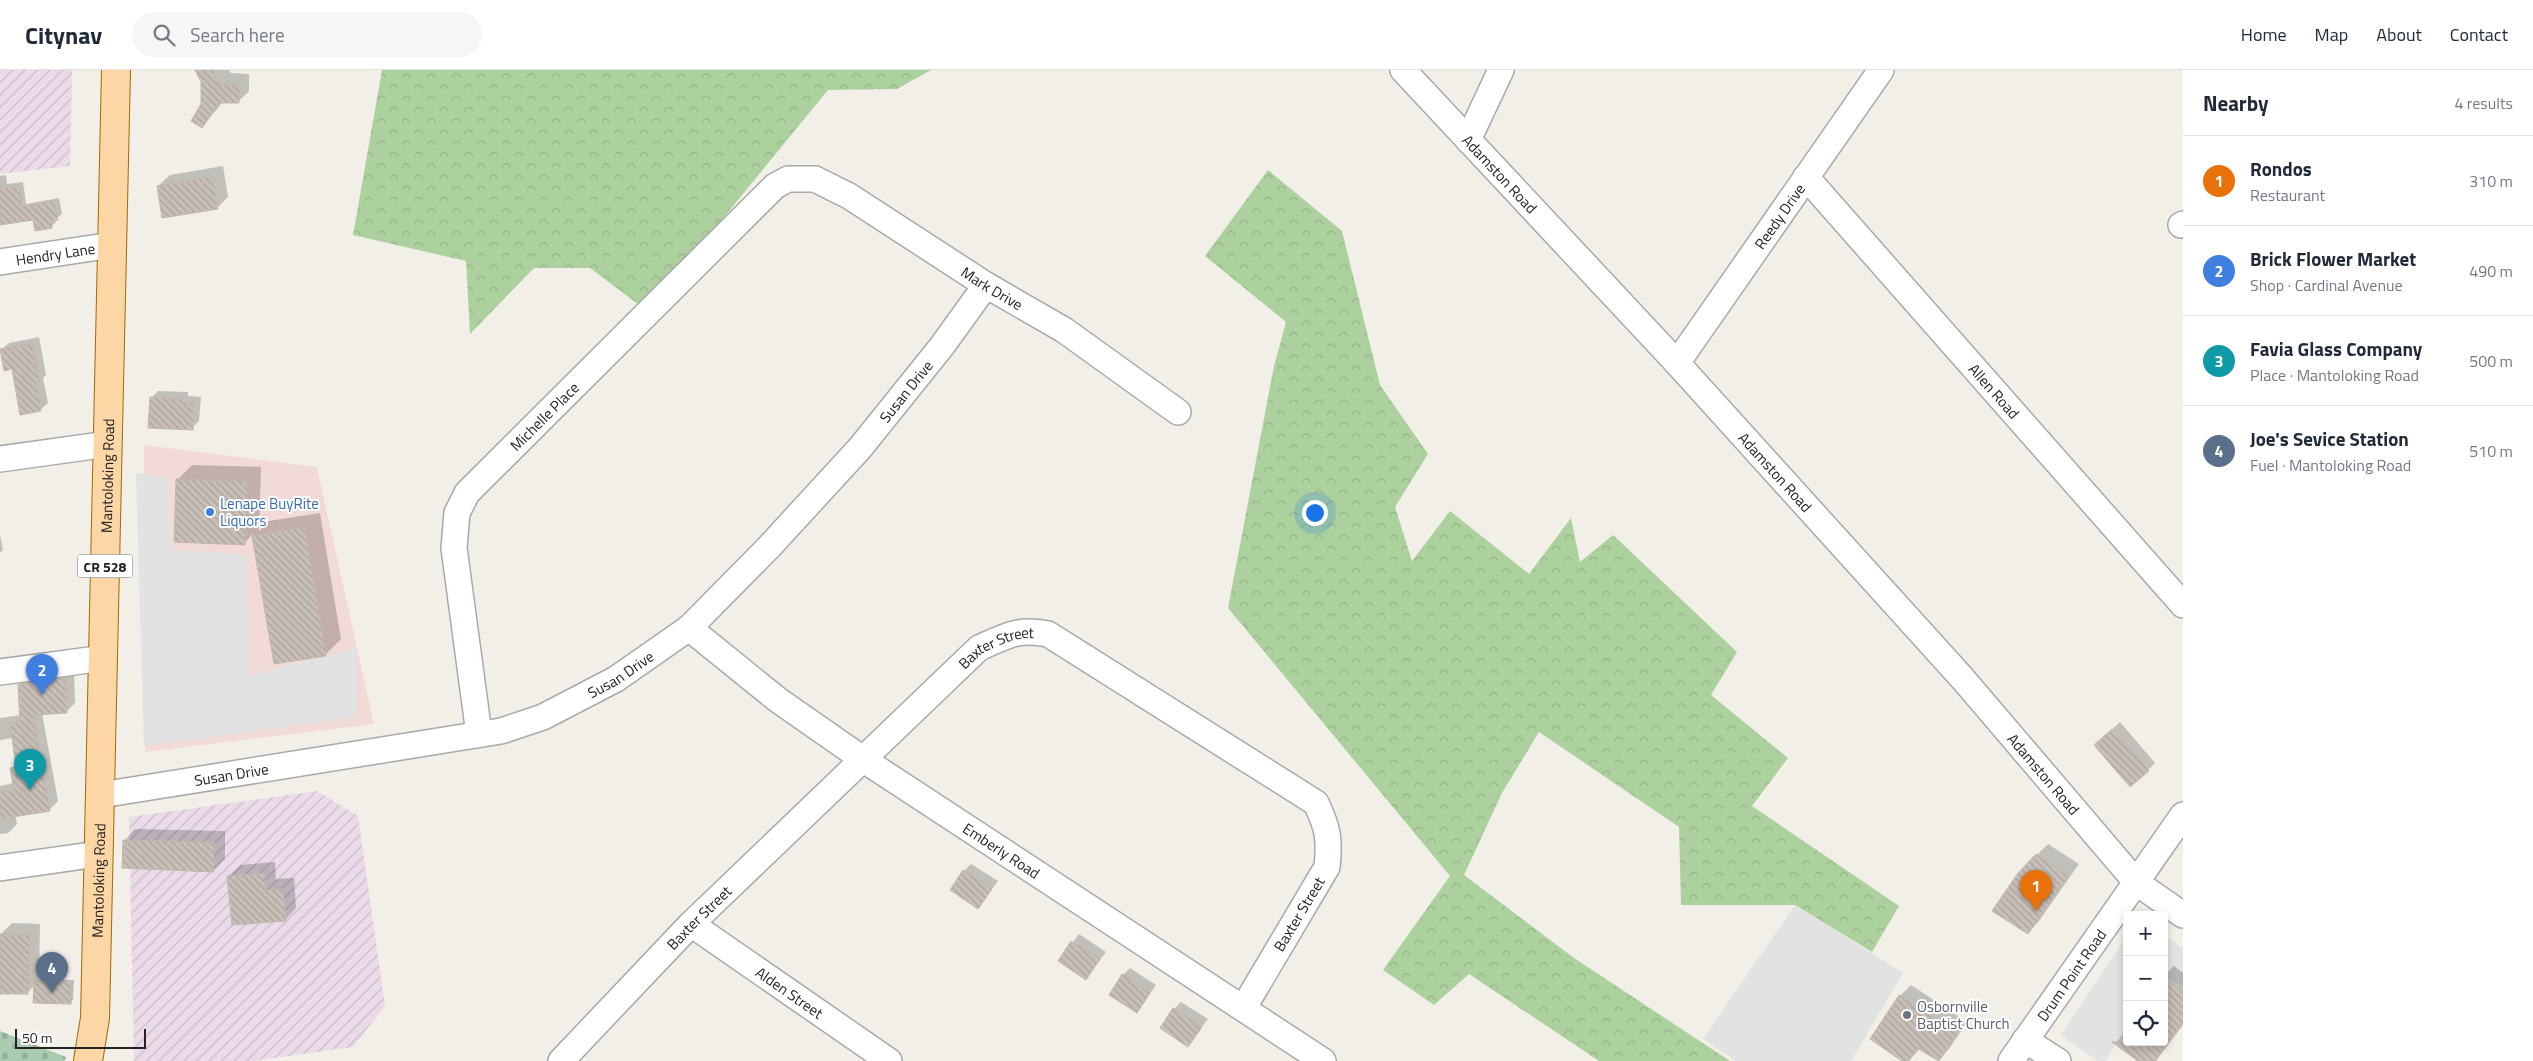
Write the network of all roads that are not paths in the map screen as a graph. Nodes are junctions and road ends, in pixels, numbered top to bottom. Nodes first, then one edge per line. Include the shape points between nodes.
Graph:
1 (116, 70) edge
2 (1402, 70) edge
3 (1501, 70) edge
4 (1881, 70) edge
5 (1468, 140) junction
6 (1806, 178) junction
7 (800, 179) joint
8 (112, 245) junction
9 (0, 262) edge
10 (986, 285) junction
11 (1677, 363) junction
12 (1178, 412) dead end
13 (108, 444) junction
14 (0, 459) edge
15 (2183, 605) edge
16 (689, 628) junction
17 (104, 658) junction
18 (0, 672) edge
19 (479, 734) junction
20 (864, 760) junction
21 (101, 795) junction
22 (2183, 815) edge
23 (98, 854) junction
24 (0, 868) edge
25 (2137, 883) junction
26 (2183, 915) edge
27 (691, 924) junction
28 (1244, 1007) junction
29 (2025, 1040) junction
30 (88, 1061) edge
31 (562, 1061) edge
32 (888, 1061) edge
33 (1324, 1061) edge
34 (2011, 1061) edge
35 (2058, 1061) edge

1 - 8 main road, Mantoloking Road / CR 528
2 - 5 street, Adamston Road
3 - 5 street
4 - 6 street, Reedy Drive
5 - 11 street, Adamston Road
6 - 11 street, Reedy Drive
6 - 15 street, Allen Road
7 - 10 street, Mark Drive via 815,179 849,196
7 - 19 street, Michelle Place via 788,179 776,186 467,493 457,513 454,548
8 - 9 street, Hendry Lane
8 - 13 main road, Mantoloking Road / CR 528
10 - 12 street, Mark Drive via 1064,330
10 - 16 street, Susan Drive via 860,448
11 - 25 street, Adamston Road via 1963,679
13 - 14 street
13 - 17 main road, Mantoloking Road / CR 528
16 - 19 street, Susan Drive via 616,679 543,717 501,731
16 - 20 street, Emberly Road via 778,700
17 - 18 street
17 - 21 main road, Mantoloking Road / CR 528
19 - 21 street, Susan Drive
20 - 27 street, Baxter Street
20 - 28 street, Emberly Road
20 - 28 street, Baxter Street via 979,648 1017,631 1030,630 1048,634 1316,803 1328,827 1326,867
21 - 23 main road, Mantoloking Road / CR 528
22 - 25 street, Drum Point Road
23 - 24 street
23 - 30 main road, Mantoloking Road / CR 528 via 95,1018
25 - 26 street, Adamston Road
25 - 29 street, Drum Point Road
27 - 31 street, Baxter Street
27 - 32 street, Alden Street
28 - 33 street, Emberly Road
29 - 34 street, Drum Point Road
29 - 35 street

